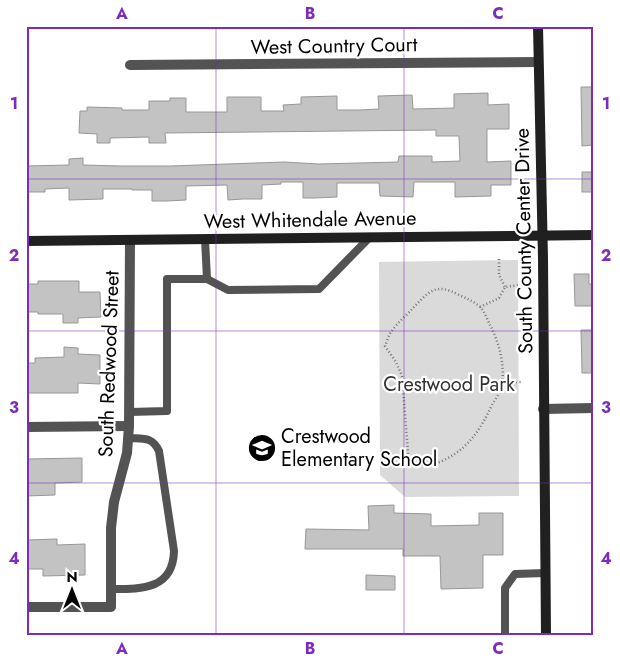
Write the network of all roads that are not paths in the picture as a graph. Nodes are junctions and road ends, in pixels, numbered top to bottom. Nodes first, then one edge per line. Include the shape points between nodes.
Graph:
1 (538, 26) edge
2 (538, 62) junction
3 (130, 65) dead end
4 (542, 235) junction
5 (594, 235) edge
6 (370, 237) junction
7 (205, 239) junction
8 (130, 240) junction
9 (26, 241) edge
10 (207, 279) junction
11 (594, 408) edge
12 (543, 409) junction
13 (129, 412) junction
14 (128, 426) junction
15 (26, 427) edge
16 (128, 438) junction
17 (545, 573) junction
18 (111, 589) junction
19 (26, 607) edge
20 (506, 636) edge
21 (546, 636) edge

1 - 2 street, South County Center Drive
2 - 3 street, West Country Court
2 - 4 street, South County Center Drive
4 - 5 street, West Whitendale Avenue
4 - 6 street, West Whitendale Avenue
4 - 12 street, South County Center Drive
6 - 7 street, West Whitendale Avenue
6 - 10 lane via 319,289 228,290
7 - 8 street, West Whitendale Avenue
7 - 10 lane
8 - 9 street, West Whitendale Avenue
8 - 13 street, South Redwood Street
10 - 13 lane via 167,279 167,411
11 - 12 street
12 - 17 street, South County Center Drive
13 - 14 street, South Redwood Street
14 - 15 street
14 - 16 street, South Redwood Street
16 - 18 street, South Redwood Street via 111,528
16 - 18 lane via 148,439 155,443 158,451 174,562 170,573 159,583
17 - 20 lane via 515,574 505,588
17 - 21 street, South County Center Drive
18 - 19 street, South Redwood Street via 111,607

